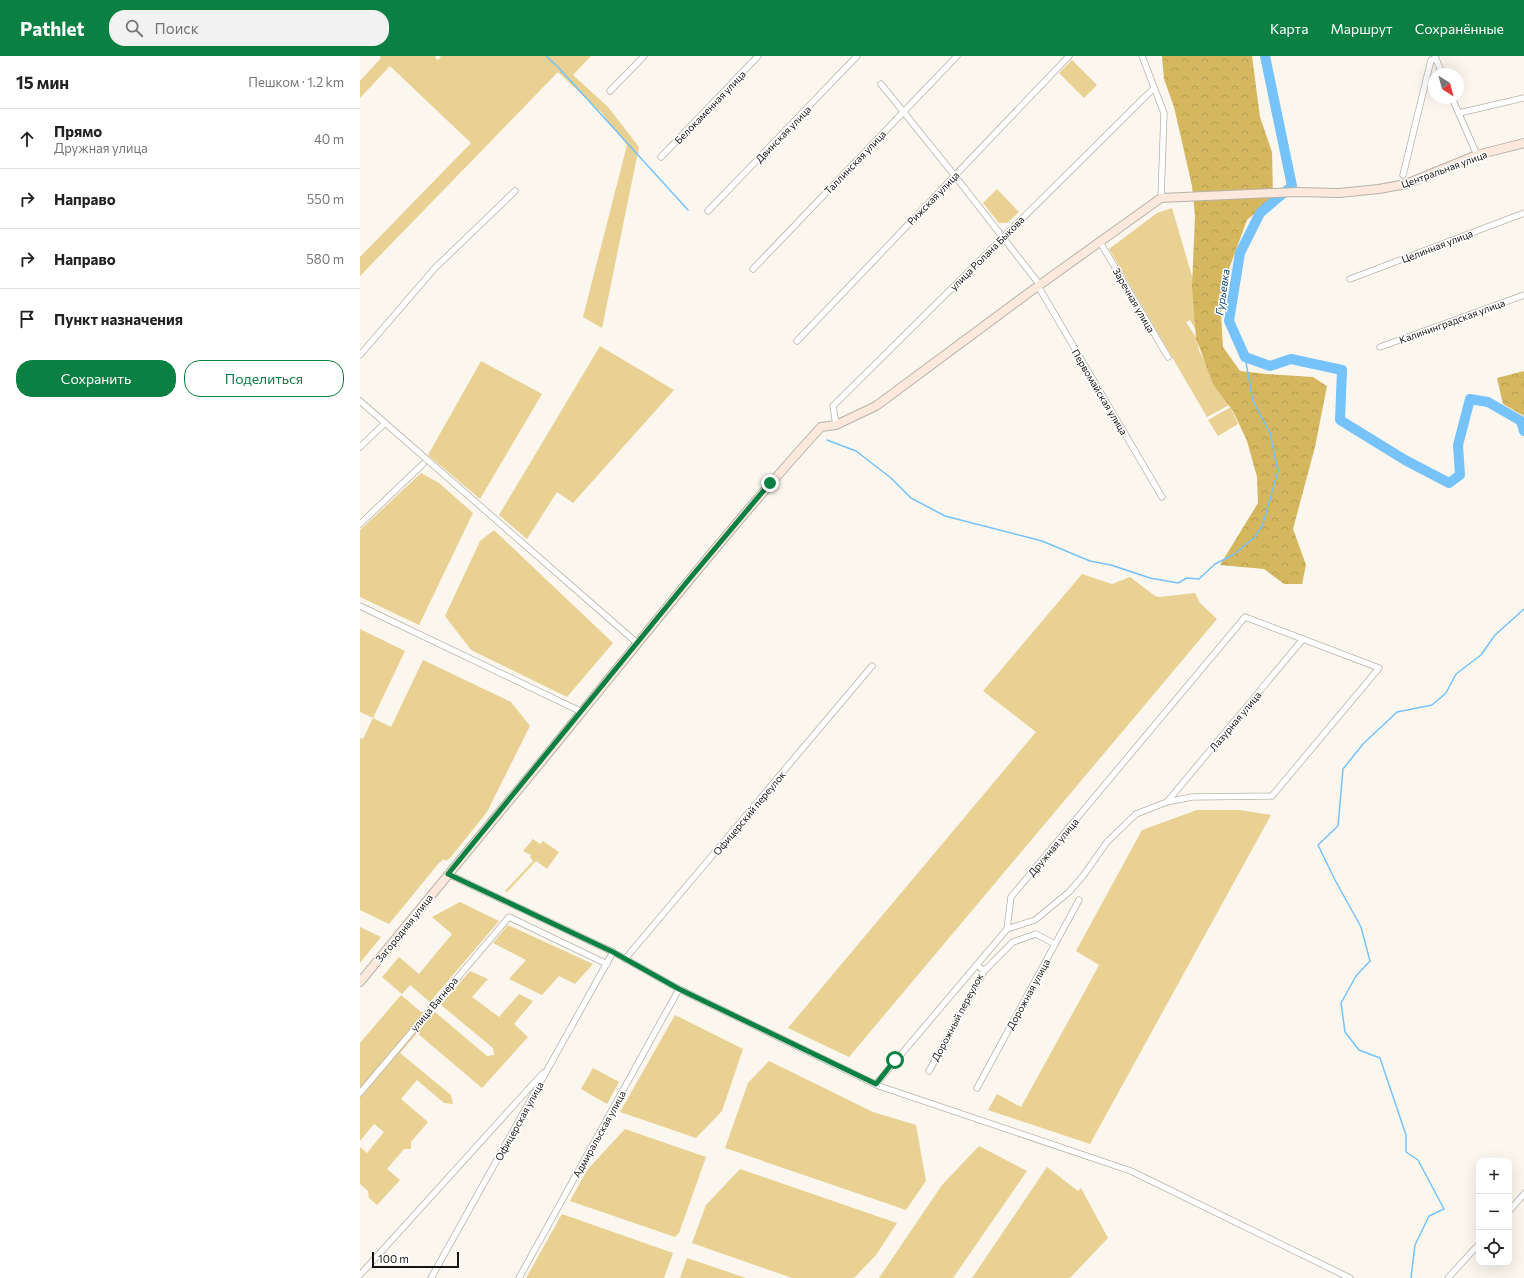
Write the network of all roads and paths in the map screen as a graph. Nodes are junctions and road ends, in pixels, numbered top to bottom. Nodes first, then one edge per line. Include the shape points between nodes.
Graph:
1 (644, 56) edge
2 (758, 56) edge
3 (857, 56) edge
4 (957, 56) edge
5 (1069, 56) edge
6 (1142, 56) edge
7 (1435, 58) edge
8 (1439, 68) edge
9 (881, 84) dead end
10 (1154, 88) junction
11 (610, 92) dead end
12 (1524, 98) edge
13 (1455, 104) edge
14 (904, 112) junction
15 (1459, 114) junction
16 (1524, 143) edge
17 (1477, 155) junction
18 (661, 157) dead end
19 (1402, 175) dead end
20 (955, 176) junction
21 (516, 191) dead end
22 (1161, 198) junction
23 (708, 211) dead end
24 (1524, 213) edge
25 (1003, 238) junction
26 (1100, 242) junction
27 (753, 269) dead end
28 (1350, 279) dead end
29 (1039, 286) junction
30 (1524, 295) edge
31 (797, 341) dead end
32 (1380, 347) dead end
33 (360, 355) edge
34 (1168, 357) dead end
35 (360, 401) edge
36 (384, 424) dead end
37 (836, 425) junction
38 (360, 447) edge
39 (424, 464) dead end
40 (1162, 497) dead end
41 (360, 524) edge
42 (360, 606) edge
43 (1303, 640) dead end
44 (637, 643) junction
45 (872, 666) dead end
46 (582, 712) junction
47 (1167, 802) junction
48 (448, 874) junction
49 (1079, 900) dead end
50 (1007, 929) junction
51 (1055, 944) junction
52 (613, 952) junction
53 (625, 960) junction
54 (607, 964) junction
55 (976, 965) junction
56 (984, 971) junction
57 (360, 982) edge
58 (679, 989) junction
59 (550, 1065) junction
60 (929, 1071) dead end
61 (876, 1084) junction
62 (976, 1088) dead end
63 (360, 1093) edge
64 (1524, 1194) edge
65 (1512, 1208) edge
66 (1476, 1247) edge
67 (360, 1275) edge
68 (431, 1278) edge
69 (519, 1278) edge
70 (1350, 1278) edge
71 (1448, 1278) edge

1 - 11 street
2 - 18 street, Белокаменная улица
3 - 23 street, Двинская улица
4 - 14 street, Таллинская улица
5 - 20 street, Рижская улица
6 - 10 street
7 - 8 street
7 - 19 street via 1431,60
9 - 14 street, Первомайская улица
10 - 22 street via 1164,113
10 - 25 street, улица Ролана Быкова
12 - 15 street
13 - 15 street
14 - 20 street, Первомайская улица
14 - 27 street, Таллинская улица
15 - 17 street
16 - 17 street, Центральная улица
17 - 22 street, Центральная улица via 1406,184 1379,189 1339,193 1296,192
20 - 25 street, Первомайская улица
20 - 31 street, Рижская улица
21 - 33 street via 435,268
22 - 26 street, Загородная улица
24 - 28 street, Целинная улица
25 - 29 street, Первомайская улица
25 - 37 street, улица Ролана Быкова via 833,406
26 - 29 street, Загородная улица
26 - 34 street, Заречная улица
29 - 37 street, Загородная улица via 876,406
29 - 40 street, Первомайская улица
30 - 32 street, Калининградская улица
35 - 44 street
36 - 38 street
37 - 44 street, Загородная улица via 821,427 765,488
39 - 41 street
42 - 46 street
43 - 47 street, Лазурная улица
44 - 46 street, Загородная улица
45 - 53 street, Офицерский переулок
46 - 48 street, Загородная улица
47 - 50 street via 1136,814 1107,842 1069,892 1035,920
47 - 50 street, Дружная улица via 1192,797 1272,796 1379,668 1245,617 1011,897
48 - 52 street
48 - 57 street, Загородная улица
49 - 51 street, Дорожная улица
50 - 55 street
51 - 56 street via 1036,934 1013,942
51 - 62 street, Дорожная улица
52 - 53 street
52 - 54 street, Офицерская улица
53 - 58 street
54 - 59 street, Офицерская улица
54 - 63 street, улица Вагнера via 509,917
55 - 56 street, Дорожный переулок
55 - 61 street
56 - 60 street, Дорожный переулок
58 - 61 street
58 - 69 street, Адмиральская улица
59 - 67 street
59 - 68 street, Офицерская улица
61 - 70 street via 1131,1170
64 - 65 street
66 - 71 street

